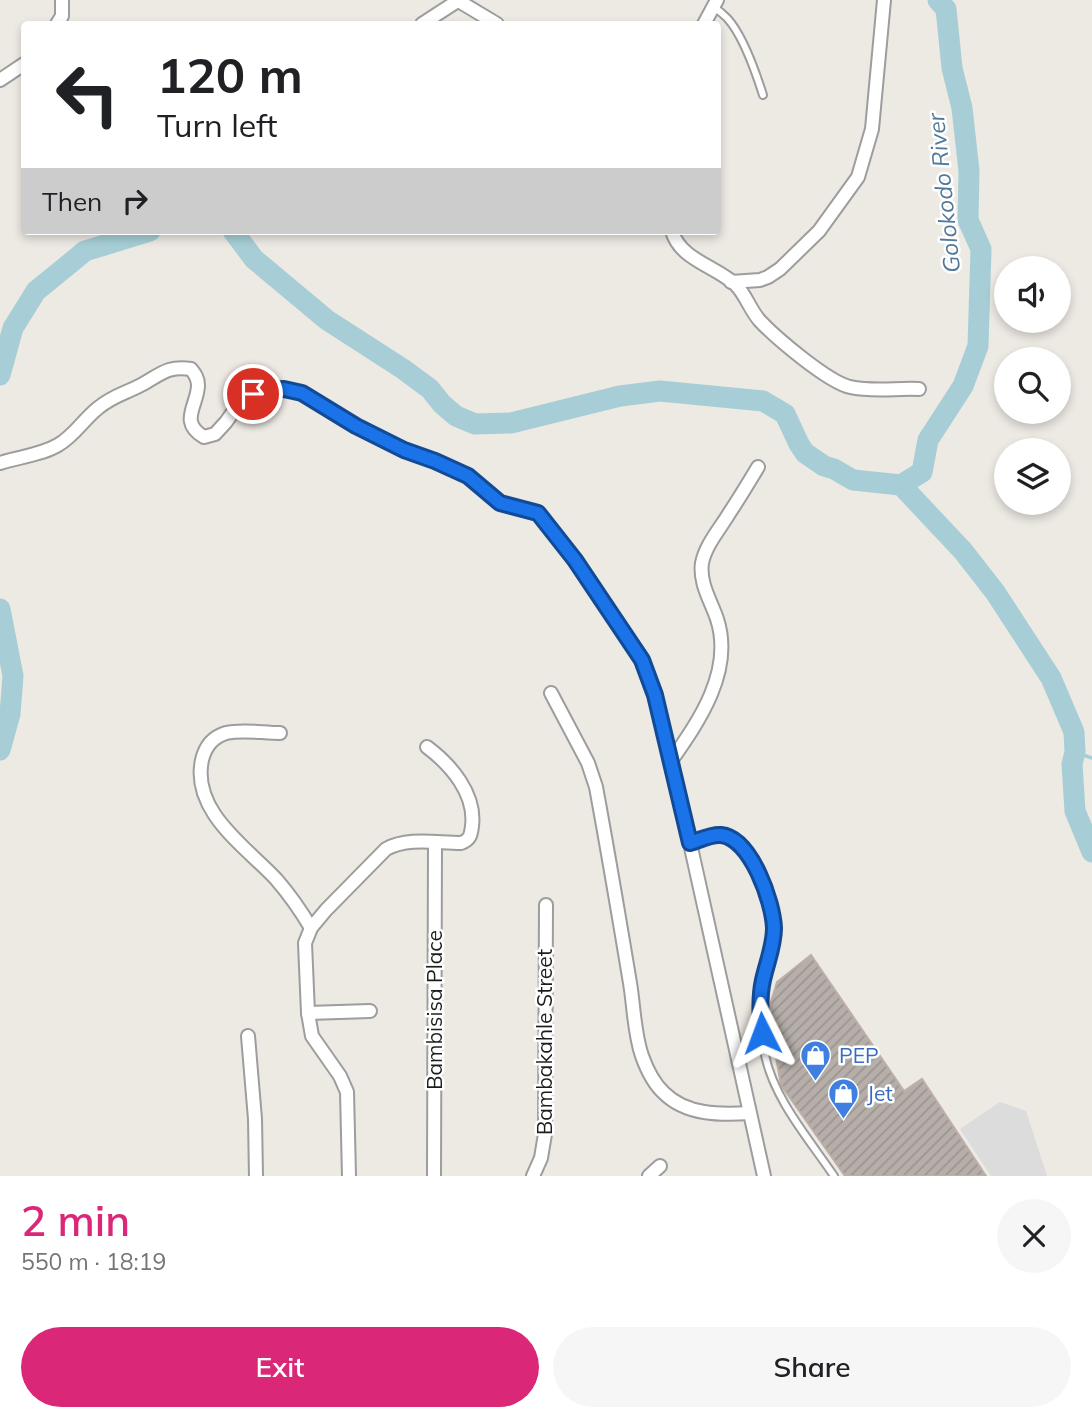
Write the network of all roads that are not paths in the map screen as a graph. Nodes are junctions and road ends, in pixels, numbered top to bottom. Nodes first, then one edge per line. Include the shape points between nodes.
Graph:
1 (62, 0) edge
2 (458, 0) edge
3 (884, 0) edge
4 (715, 4) edge
5 (59, 21) edge
6 (426, 21) edge
7 (492, 21) edge
8 (706, 21) edge
9 (21, 66) edge
10 (0, 80) edge
11 (763, 95) dead end
12 (674, 235) edge
13 (731, 282) junction
14 (919, 389) dead end
15 (0, 463) edge
16 (758, 467) dead end
17 (551, 693) dead end
18 (280, 733) dead end
19 (427, 747) dead end
20 (671, 761) junction
21 (435, 843) junction
22 (690, 843) junction
23 (546, 905) dead end
24 (311, 928) junction
25 (370, 1012) dead end
26 (308, 1013) junction
27 (248, 1036) dead end
28 (750, 1113) junction
29 (660, 1166) dead end
30 (256, 1176) edge
31 (349, 1176) edge
32 (434, 1176) edge
33 (533, 1176) edge
34 (649, 1176) edge
35 (764, 1176) edge
36 (834, 1176) edge

1 - 5 street
2 - 6 street
2 - 7 street
3 - 13 street via 872,129 858,177 819,231 780,269 760,280
4 - 8 street
4 - 11 lane via 735,30
9 - 10 street
12 - 13 street via 689,255
13 - 14 street via 761,322 838,383 885,390
15 - 20 street via 57,446 113,396 179,367 191,369 197,377 191,424 204,437 215,434 253,394 284,389 302,393 356,426 468,476 500,503 538,513 642,660
16 - 20 street via 703,560 702,578 721,635 720,664 698,723
17 - 28 street via 596,787 637,1037 649,1073 665,1095 680,1104 724,1115
18 - 24 street via 218,736 203,754 201,779 213,811 226,829 277,880
19 - 21 street via 460,782 473,819 465,842
20 - 22 street
21 - 24 street via 400,843 386,849
21 - 32 street, Bambisisa Place
22 - 28 street
22 - 36 lane via 711,836 732,839 749,856 768,897 773,943 759,1003 766,1056 777,1090
23 - 33 street, Bambakahle Street via 545,1134
24 - 26 street via 305,952
25 - 26 street
26 - 31 street via 312,1036 347,1092
27 - 30 street
28 - 35 street
29 - 34 street

